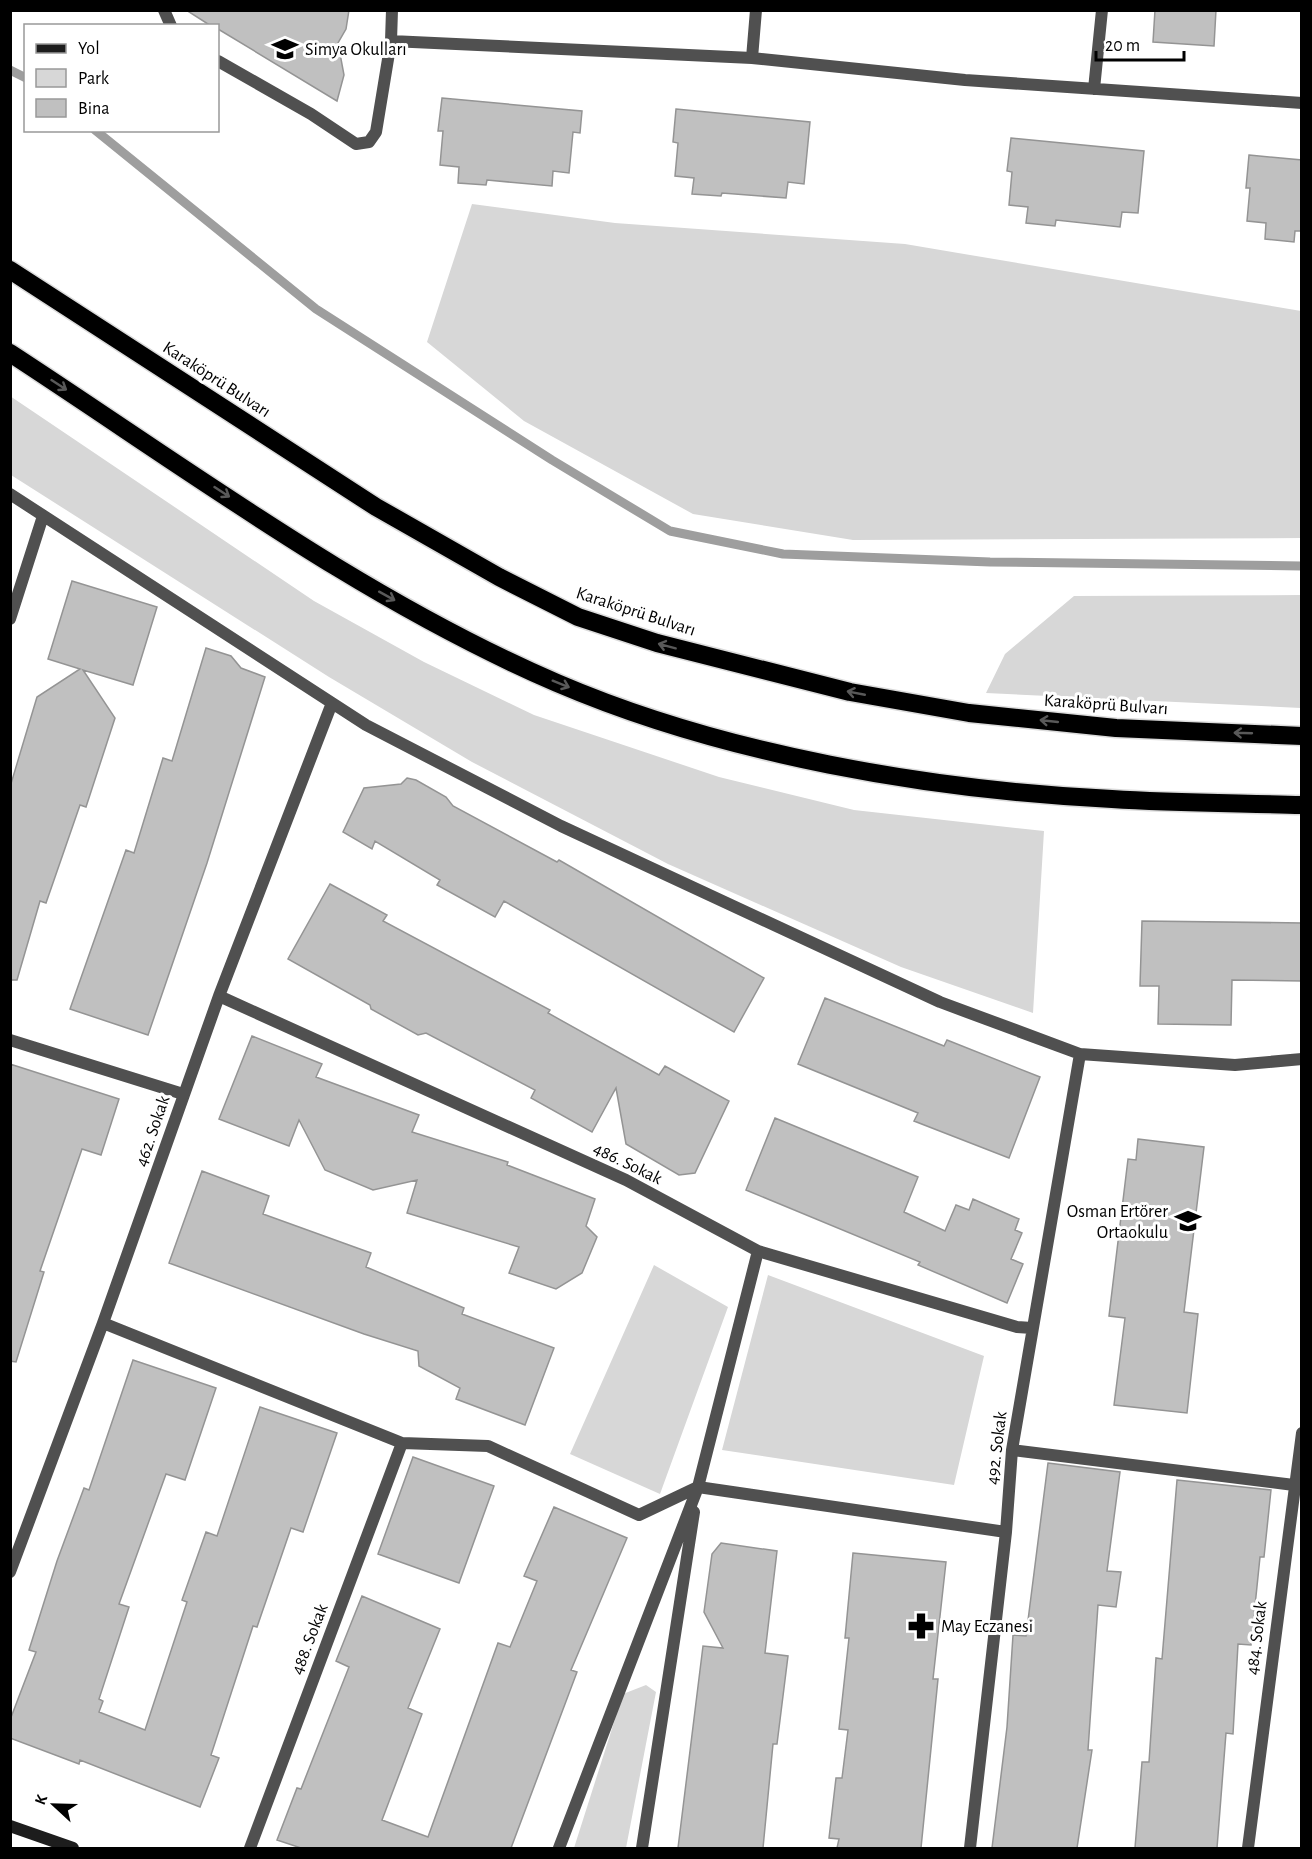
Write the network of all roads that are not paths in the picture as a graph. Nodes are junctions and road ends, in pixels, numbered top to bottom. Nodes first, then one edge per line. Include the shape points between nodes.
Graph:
1 (164, 10) edge
2 (392, 10) edge
3 (756, 10) edge
4 (1102, 10) edge
5 (170, 24) edge
6 (391, 41) junction
7 (752, 58) junction
8 (219, 62) edge
9 (1094, 89) junction
10 (1302, 104) edge
11 (10, 270) edge
12 (10, 353) edge
13 (10, 494) edge
14 (43, 516) junction
15 (10, 619) edge
16 (332, 703) junction
17 (1302, 736) edge
18 (1302, 805) edge
19 (219, 996) junction
20 (10, 1040) edge
21 (1080, 1054) junction
22 (1302, 1059) edge
23 (183, 1094) junction
24 (758, 1251) junction
25 (103, 1323) junction
26 (1032, 1328) junction
27 (1302, 1432) edge
28 (402, 1443) junction
29 (1012, 1450) junction
30 (1294, 1485) junction
31 (698, 1487) junction
32 (1006, 1532) junction
33 (10, 1572) edge
34 (10, 1826) edge
35 (73, 1848) edge
36 (250, 1848) edge
37 (559, 1848) edge
38 (642, 1848) edge
39 (970, 1848) edge
40 (1248, 1848) edge

1 - 5 street
2 - 6 street
3 - 7 street
4 - 9 street
6 - 7 street
6 - 8 street via 376,132 369,142 356,144
7 - 9 street
9 - 10 street
17 -> 11 highway, Karaköprü Bulvarı via 1116,729 969,713 839,690 657,643 578,617 376,507
12 -> 18 highway via 347,573 465,640 558,683 633,711 718,737 820,761 960,786 1110,799
13 - 14 street
14 - 15 street
14 - 16 street
16 - 19 street, 462. Sokak
16 - 21 street via 366,725 583,836 940,1002
19 - 23 street, 462. Sokak
19 - 24 street, 486. Sokak via 626,1180
20 - 23 street
21 - 22 street via 1235,1065
21 - 26 street, 492. Sokak
23 - 25 street, 462. Sokak
24 - 26 street, 486. Sokak via 1017,1327
24 - 31 street
25 - 28 street
25 - 33 street, 462. Sokak
26 - 29 street, 492. Sokak
27 - 30 street, 484. Sokak
28 - 31 street via 488,1446 639,1515
28 - 36 street, 488. Sokak
29 - 30 street
29 - 32 street, 492. Sokak
30 - 40 street, 484. Sokak
31 - 32 street
31 - 37 street
31 - 38 street
32 - 39 street, 492. Sokak
34 - 35 street

